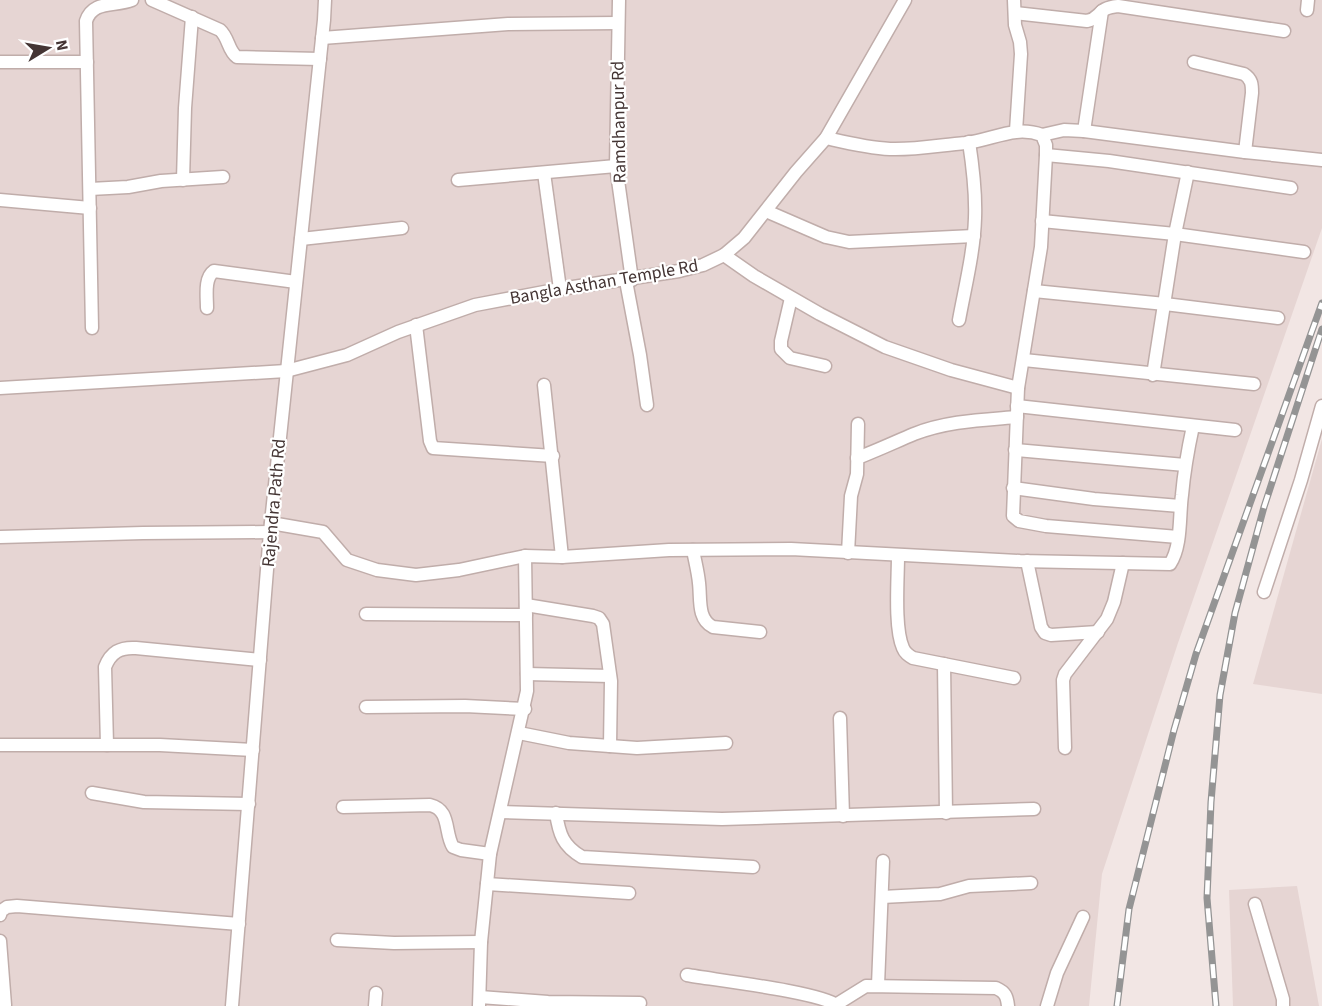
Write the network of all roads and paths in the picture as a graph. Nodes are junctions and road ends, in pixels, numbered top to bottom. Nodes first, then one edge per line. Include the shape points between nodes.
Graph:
1 (132, 0) edge
2 (152, 0) edge
3 (324, 0) edge
4 (619, 0) edge
5 (905, 0) edge
6 (1015, 6) edge
7 (1102, 9) junction
8 (192, 17) junction
9 (618, 22) junction
10 (1284, 31) dead end
11 (322, 38) junction
12 (320, 59) junction
13 (0, 62) edge
14 (87, 62) junction
15 (1194, 62) dead end
16 (1016, 131) junction
17 (1084, 131) junction
18 (1042, 135) junction
19 (826, 138) junction
20 (969, 142) junction
21 (1245, 152) junction
22 (1046, 154) junction
23 (1322, 160) edge
24 (616, 166) junction
25 (1188, 172) junction
26 (544, 173) junction
27 (223, 177) dead end
28 (183, 180) junction
29 (458, 180) dead end
30 (1292, 188) dead end
31 (90, 189) junction
32 (0, 200) edge
33 (90, 208) junction
34 (766, 211) junction
35 (1042, 221) junction
36 (402, 228) dead end
37 (1175, 234) junction
38 (974, 236) junction
39 (301, 239) junction
40 (1304, 252) dead end
41 (724, 255) junction
42 (629, 280) junction
43 (296, 282) junction
44 (561, 290) junction
45 (1034, 291) junction
46 (791, 298) junction
47 (1165, 304) junction
48 (207, 308) dead end
49 (1278, 318) dead end
50 (959, 320) dead end
51 (416, 325) junction
52 (92, 328) dead end
53 (1024, 360) junction
54 (825, 366) dead end
55 (286, 371) junction
56 (1154, 375) junction
57 (1254, 384) dead end
58 (544, 385) dead end
59 (0, 387) edge
60 (1018, 388) junction
61 (646, 405) dead end
62 (1322, 406) edge
63 (1017, 411) junction
64 (858, 424) dead end
65 (1193, 426) junction
66 (1235, 430) dead end
67 (1319, 431) edge
68 (1015, 450) junction
69 (553, 456) junction
70 (857, 459) junction
71 (1185, 465) junction
72 (1013, 488) junction
73 (1180, 506) junction
74 (271, 527) junction
75 (0, 537) edge
76 (1178, 537) junction
77 (693, 550) junction
78 (848, 553) junction
79 (525, 556) junction
80 (562, 556) junction
81 (898, 556) junction
82 (1027, 561) junction
83 (1124, 563) junction
84 (1264, 592) dead end
85 (526, 610) junction
86 (366, 614) dead end
87 (760, 632) dead end
88 (1098, 632) junction
89 (260, 660) junction
90 (944, 664) junction
91 (527, 674) junction
92 (610, 676) junction
93 (1014, 678) dead end
94 (366, 707) dead end
95 (525, 709) junction
96 (840, 718) dead end
97 (519, 733) junction
98 (726, 743) dead end
99 (0, 745) edge
100 (107, 745) junction
101 (610, 746) junction
102 (1065, 748) dead end
103 (253, 750) junction
104 (92, 793) dead end
105 (249, 804) junction
106 (343, 807) dead end
107 (1035, 809) dead end
108 (500, 812) junction
109 (556, 813) junction
110 (946, 813) junction
111 (843, 816) junction
112 (490, 854) junction
113 (883, 861) dead end
114 (753, 867) dead end
115 (1031, 883) dead end
116 (487, 885) junction
117 (629, 892) dead end
118 (882, 897) junction
119 (1255, 904) dead end
120 (0, 915) edge
121 (1083, 917) dead end
122 (239, 924) junction
123 (336, 940) dead end
124 (0, 941) edge
125 (481, 942) junction
126 (687, 975) dead end
127 (878, 985) junction
128 (480, 1001) edge
129 (640, 1004) dead end
130 (5, 1005) edge
131 (579, 1005) edge
132 (603, 1005) edge
133 (837, 1005) edge
134 (232, 1006) edge
135 (1008, 1006) edge
136 (1047, 1006) edge
137 (1283, 1006) edge

1 - 14 street via 89,12
2 - 8 street
3 - 11 street, Rajendra Path Rd
4 - 9 street, Ramdhanpur Rd
5 - 19 street, Bangla Asthan Temple Rd
6 - 7 street via 1087,21
6 - 16 street via 1021,54
7 - 10 street via 1118,6
7 - 17 street
8 - 12 street via 220,30 237,57
8 - 28 street
9 - 11 street via 508,24
9 - 24 street, Ramdhanpur Rd
11 - 12 street, Rajendra Path Rd
12 - 39 street, Rajendra Path Rd
13 - 14 street
14 - 31 street
15 - 21 street via 1249,77 1252,93
16 - 18 street
16 - 20 street
17 - 18 street
17 - 21 street
18 - 22 street
19 - 20 street via 893,149
19 - 34 street, Bangla Asthan Temple Rd
20 - 38 street via 975,180
21 - 23 street
22 - 25 street
22 - 35 street
24 - 26 street
24 - 42 street, Ramdhanpur Rd
25 - 30 street
25 - 37 street
26 - 29 street
26 - 44 street
27 - 28 street
28 - 31 street
31 - 33 street
32 - 33 street
33 - 52 street
34 - 38 street via 826,237 849,242
34 - 41 street, Bangla Asthan Temple Rd
35 - 37 street
35 - 45 street
36 - 39 street
37 - 40 street
37 - 47 street
38 - 50 street
39 - 43 street, Rajendra Path Rd
41 - 42 street, Bangla Asthan Temple Rd via 680,272
41 - 46 street
42 - 44 street, Bangla Asthan Temple Rd
42 - 61 street, Ramdhanpur Rd
43 - 48 street via 214,271 208,281
43 - 55 street, Rajendra Path Rd
44 - 51 street, Bangla Asthan Temple Rd via 475,305
45 - 47 street
45 - 53 street
46 - 54 street via 781,349 790,358
46 - 60 street via 885,347
47 - 49 street
47 - 56 street
51 - 55 street, Bangla Asthan Temple Rd via 347,355
51 - 69 street via 433,448
53 - 56 street
53 - 60 street
55 - 59 street, Bangla Asthan Temple Rd
55 - 74 street, Rajendra Path Rd
56 - 57 street
58 - 69 street
60 - 63 street
62 - 67 street
63 - 65 street
63 - 68 street
63 - 70 street via 915,434
64 - 70 street
65 - 66 street
65 - 71 street
67 - 84 street
68 - 71 street
68 - 72 street
69 - 80 street
70 - 78 street
71 - 73 street
72 - 73 street
72 - 76 street via 1013,516 1019,521
73 - 76 street
74 - 75 street
74 - 79 street via 323,532 347,560 377,570 429,575
74 - 89 street, Rajendra Path Rd
76 - 83 street via 1170,564
77 - 78 street
77 - 80 street
77 - 87 street via 701,610 708,624
78 - 81 street
79 - 80 street
79 - 85 street
81 - 82 street
81 - 90 street via 902,647 913,658
82 - 83 street
82 - 88 street via 1045,633
83 - 88 street via 1114,602
85 - 86 street
85 - 91 street
85 - 92 street via 599,618
88 - 102 street via 1063,681
89 - 100 street via 125,647 116,651 105,667
89 - 103 street, Rajendra Path Rd
90 - 93 street
90 - 110 street
91 - 92 street
91 - 95 street
92 - 101 street
94 - 95 street
95 - 97 street
96 - 111 street
97 - 101 street
97 - 108 street
98 - 101 street
99 - 100 street
100 - 103 street
103 - 105 street, Rajendra Path Rd
104 - 105 street via 162,803
105 - 122 street, Rajendra Path Rd
106 - 112 street via 438,807 453,847
107 - 110 street
108 - 109 street
108 - 112 street
109 - 111 street via 722,819
109 - 114 street via 563,842 582,856
110 - 111 street
112 - 116 street
113 - 118 street
115 - 118 street
116 - 117 street
116 - 125 street
118 - 127 street
119 - 137 street
120 - 122 street via 7,907 17,906
121 - 136 street via 1057,973
122 - 134 street, Rajendra Path Rd
123 - 125 street
124 - 130 street
125 - 128 street
126 - 133 street
127 - 133 street via 866,986
127 - 135 street via 996,988 1003,991
128 - 131 street
129 - 132 street
131 - 132 street

